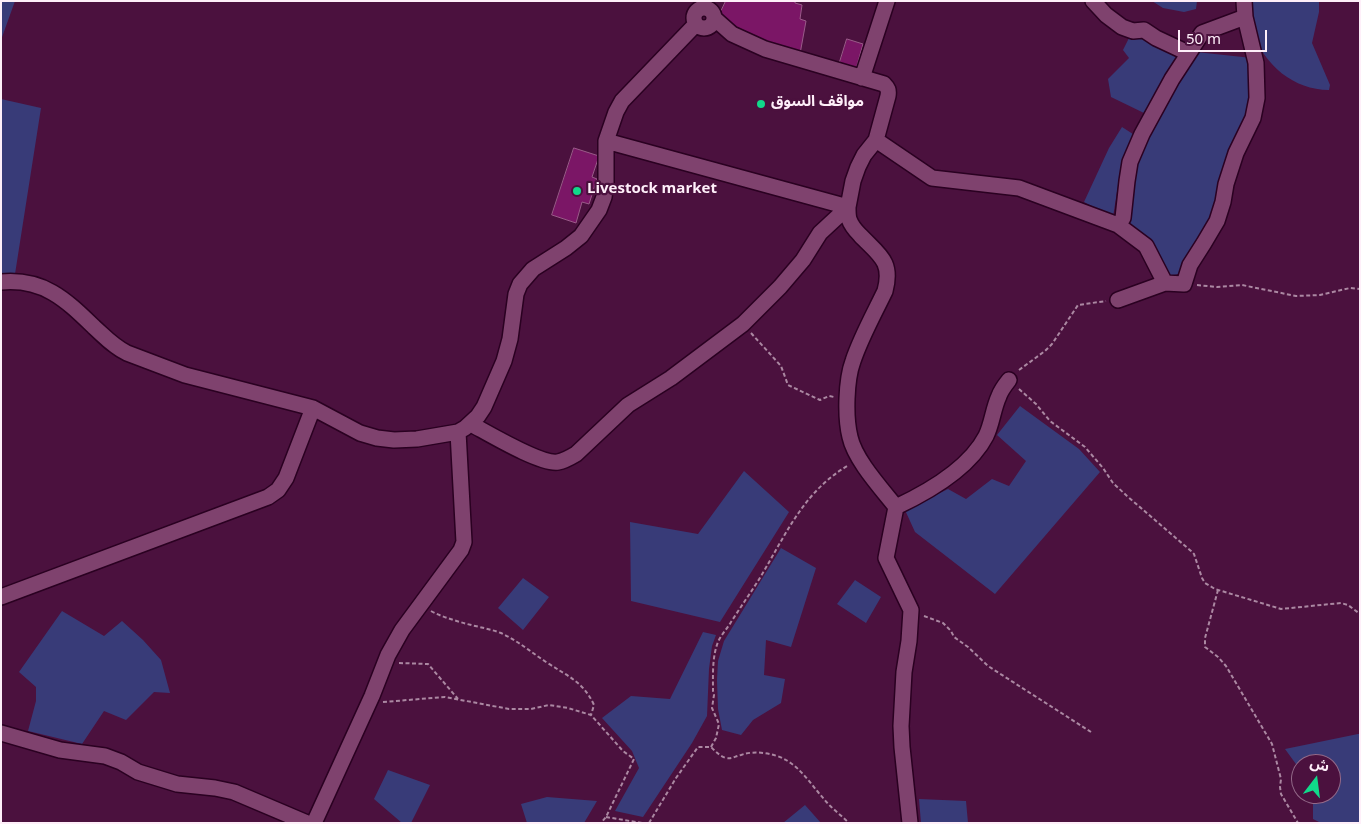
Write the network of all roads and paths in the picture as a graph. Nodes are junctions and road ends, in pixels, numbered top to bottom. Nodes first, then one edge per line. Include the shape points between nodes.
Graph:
1 (887, 1) edge
2 (1093, 1) edge
3 (1244, 1) edge
4 (695, 5) edge
5 (1245, 17) junction
6 (706, 23) junction
7 (1188, 53) junction
8 (862, 78) junction
9 (876, 140) junction
10 (606, 141) junction
11 (848, 207) junction
12 (1118, 224) junction
13 (1, 282) edge
14 (1165, 283) junction
15 (1184, 284) junction
16 (1360, 289) edge
17 (1118, 300) joint
18 (743, 324) junction
19 (1009, 380) junction
20 (846, 398) junction
21 (313, 408) junction
22 (464, 428) junction
23 (859, 459) junction
24 (896, 507) junction
25 (1218, 590) junction
26 (1, 598) edge
27 (420, 605) junction
28 (910, 610) junction
29 (1360, 614) edge
30 (386, 662) junction
31 (458, 699) junction
32 (369, 704) junction
33 (590, 715) junction
34 (1091, 732) dead end
35 (1, 733) edge
36 (711, 747) junction
37 (606, 817) junction
38 (307, 823) edge
39 (314, 823) edge
40 (602, 823) edge
41 (642, 823) edge
42 (649, 823) edge
43 (849, 823) edge
44 (910, 823) edge
45 (1298, 823) edge

1 - 8 street
2 - 7 street via 1122,27 1144,30
3 - 5 street
4 - 6 street via 711,10
5 - 7 street via 1202,33
5 - 15 street via 1256,63 1256,108 1236,154 1217,221 1190,266
6 - 8 street via 765,50
6 - 10 street via 622,101
7 - 12 street via 1130,162 1123,218
8 - 9 street via 884,84 889,90
9 - 11 street via 858,166
9 - 12 street via 932,178 1019,188
10 - 11 street
10 - 22 street via 606,184 599,210 581,236 533,269 520,284 504,361 484,407
11 - 18 street via 820,233 803,260
11 - 20 street via 849,220 856,231 886,264 888,280 852,362
12 - 14 street via 1146,246
13 - 21 street via 31,283 52,291 109,342 127,353 184,375
14 - 15 street
14 - 17 street
15 - 16 path via 1242,286 1296,296
17 - 19 path via 1078,305 1052,344
18 - 20 path via 781,366 788,385 820,400 829,396
18 - 22 street via 628,405 576,454 565,460 542,460
19 - 24 street via 998,396 986,437 972,455 946,478
19 - 25 path via 1050,421 1086,447 1113,483 1194,554 1202,578
20 - 23 street via 850,437
21 - 22 street via 360,433 377,438 417,439
21 - 26 street via 286,478 268,497
22 - 27 street via 464,542
23 - 24 street
23 - 36 path via 835,473 804,504 718,642 712,708 719,724
24 - 28 street via 886,558
25 - 29 path via 1278,608 1341,603
25 - 45 path via 1205,647 1226,666 1272,744 1281,779 1281,794
27 - 30 street via 402,630
27 - 33 path via 441,616 500,633 528,648 579,683 594,705
28 - 34 path via 943,624 988,666
28 - 44 street via 901,726
30 - 31 path via 428,664
30 - 32 street
31 - 32 path via 445,697
31 - 33 path via 509,709 549,705
32 - 39 street
33 - 37 path via 634,759
35 - 38 street via 60,750 104,756 138,772 177,784 234,792
36 - 42 path via 698,747
36 - 43 path via 720,756 728,758 760,753 787,761
37 - 40 path
37 - 41 path

